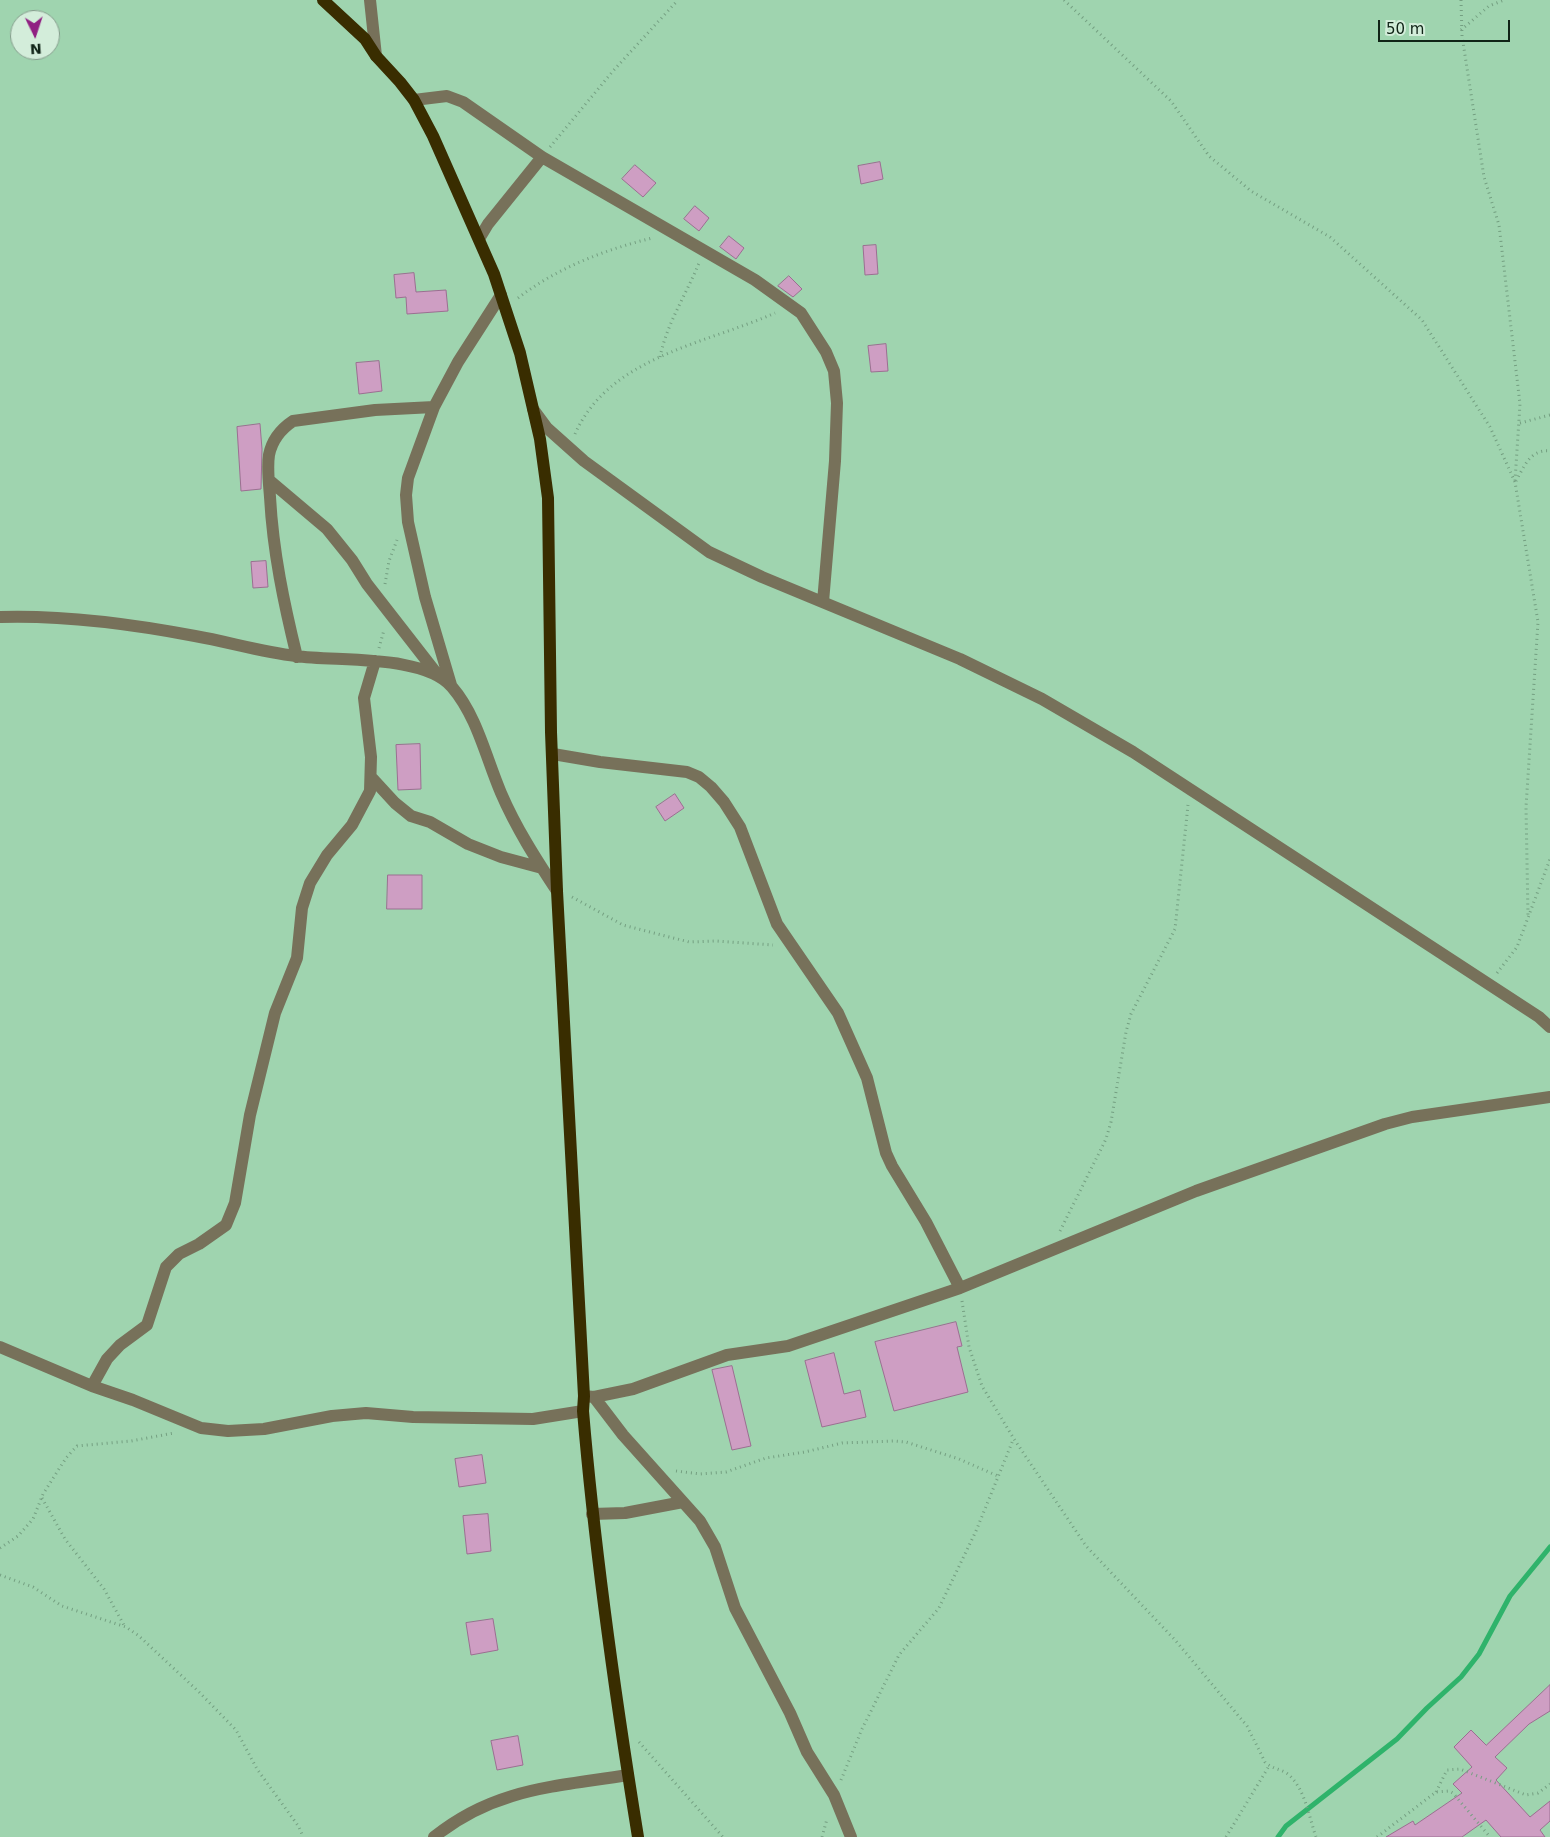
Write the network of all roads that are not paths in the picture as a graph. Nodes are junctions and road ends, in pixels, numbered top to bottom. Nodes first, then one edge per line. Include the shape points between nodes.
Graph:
1 (324, 0) edge
2 (370, 0) edge
3 (376, 56) junction
4 (414, 100) junction
5 (542, 157) junction
6 (480, 239) junction
7 (503, 301) junction
8 (531, 406) junction
9 (434, 407) junction
10 (269, 480) junction
11 (823, 602) junction
12 (0, 616) edge
13 (297, 657) junction
14 (375, 661) junction
15 (437, 674) junction
16 (451, 685) junction
17 (553, 754) junction
18 (372, 778) junction
19 (542, 868) junction
20 (557, 891) junction
21 (1550, 1027) edge
22 (1550, 1097) edge
23 (960, 1288) junction
24 (0, 1347) edge
25 (92, 1386) junction
26 (589, 1396) junction
27 (583, 1411) junction
28 (683, 1502) junction
29 (592, 1514) junction
30 (628, 1775) junction
31 (434, 1837) edge
32 (638, 1837) edge
33 (851, 1837) edge

1 - 3 main road via 365,39
2 - 3 street
3 - 4 main road
4 - 5 street via 455,98
4 - 6 main road
5 - 6 street via 488,224
5 - 11 street via 755,280 801,313 826,352 834,371 837,403
6 - 7 main road
7 - 8 main road via 520,353
7 - 9 street via 458,362
8 - 11 street via 547,428 570,449 710,552
8 - 17 main road via 540,440 548,498
9 - 10 street via 374,410 293,421 275,440 269,455
9 - 16 street via 408,478 406,495 408,522 425,597
10 - 13 street via 277,567
10 - 15 street via 327,529
11 - 21 street via 960,659 1042,699 1133,752
12 - 13 street via 147,628
13 - 14 street
14 - 15 street
14 - 18 street via 364,698
15 - 16 street
16 - 19 street via 476,728 501,794 526,845
17 - 20 main road
17 - 23 street via 687,772 705,782 724,802 740,827 777,924 838,1013 867,1078 886,1153
18 - 19 street via 394,804 411,816 430,822 468,844 500,857
18 - 25 street via 370,792 352,826 327,855 302,908 298,958 275,1014 250,1115 239,1194 226,1225 200,1244 179,1254 166,1267 147,1325 107,1359
19 - 20 street
20 - 26 main road
22 - 23 street via 1412,1117 1385,1124 1196,1192
23 - 26 street via 788,1346 727,1355 633,1389
24 - 25 street
25 - 27 street via 201,1428 228,1431 264,1429 366,1413 423,1418 533,1419
26 - 27 main road
26 - 28 street
27 - 29 main road
28 - 29 street via 625,1513
28 - 33 street via 700,1521 714,1546 735,1608 807,1752 834,1795
29 - 30 main road
30 - 31 street via 512,1794 465,1815
30 - 32 main road

